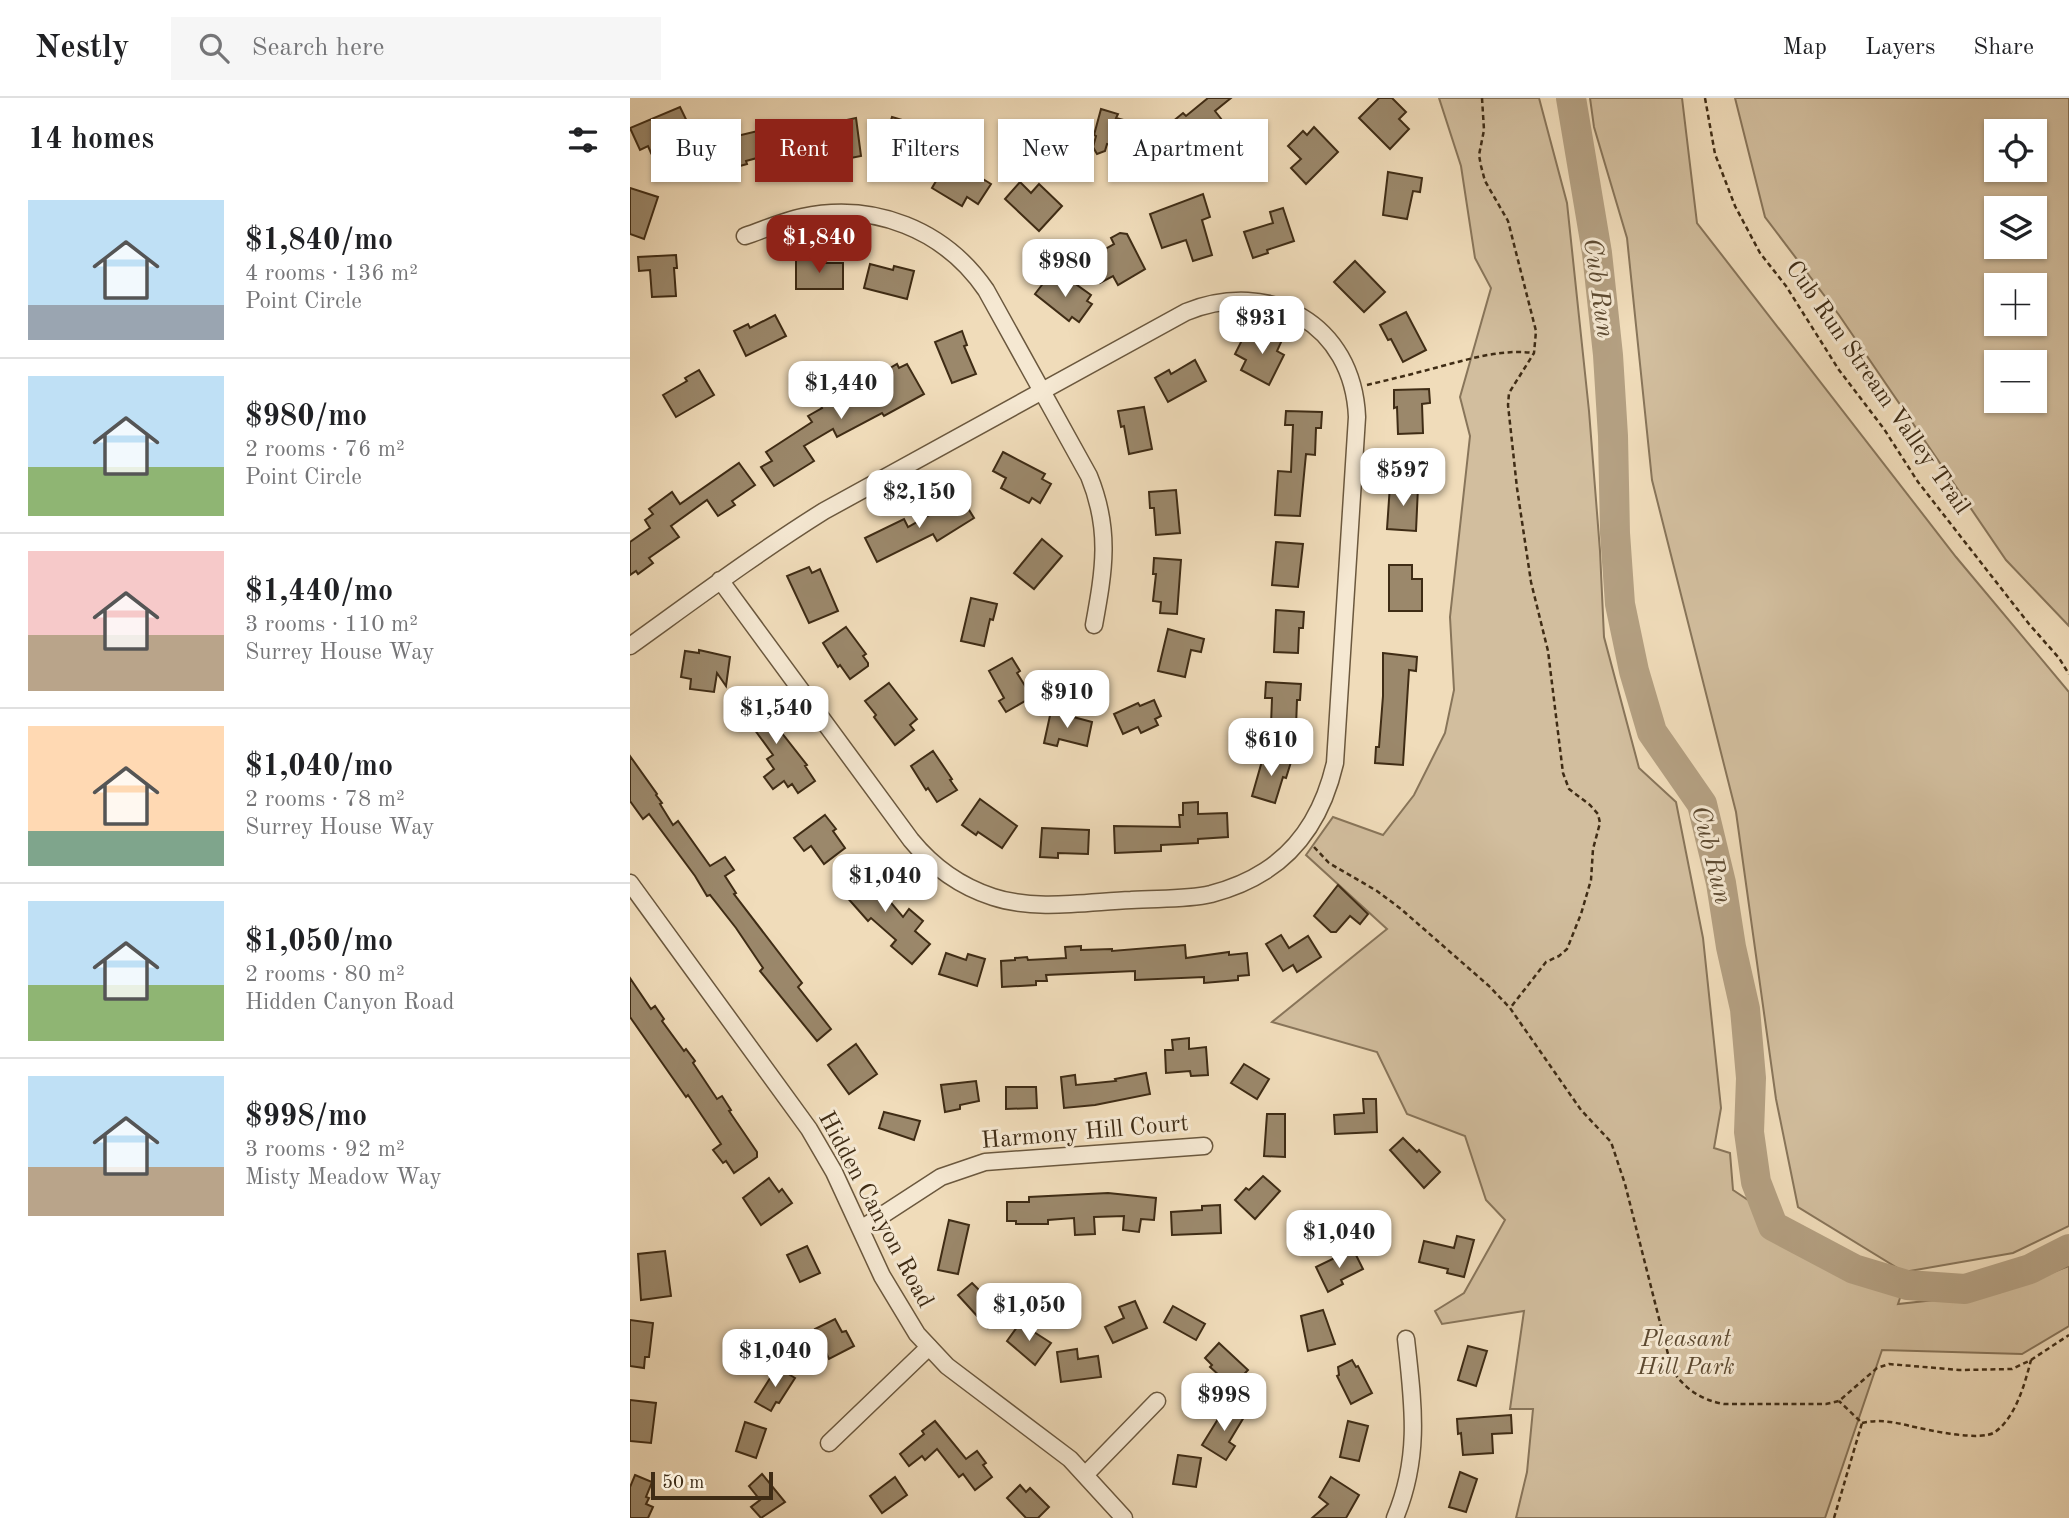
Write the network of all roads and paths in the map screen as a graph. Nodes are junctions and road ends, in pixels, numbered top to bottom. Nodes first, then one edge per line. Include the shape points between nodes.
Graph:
1 (1482, 98) edge
2 (1705, 98) edge
3 (745, 236) dead end
4 (1534, 353) junction
5 (1353, 388) junction
6 (1041, 391) junction
7 (720, 580) junction
8 (1094, 625) dead end
9 (630, 646) edge
10 (2069, 674) edge
11 (1301, 838) junction
12 (630, 883) edge
13 (1510, 1008) junction
14 (1204, 1146) dead end
15 (861, 1229) junction
16 (2069, 1335) edge
17 (1406, 1339) dead end
18 (929, 1348) junction
19 (2031, 1360) junction
20 (1157, 1401) dead end
21 (1839, 1401) junction
22 (1862, 1423) junction
23 (829, 1443) dead end
24 (1086, 1474) junction
25 (1124, 1518) edge
26 (1395, 1518) edge
27 (1834, 1518) edge

1 - 4 path via 1481,166 1508,221 1536,331
2 - 10 path, Cub Run Stream Valley Trail via 1715,153 1735,206 1760,253 1918,482
3 - 6 street via 799,217 840,212 882,217 923,232 975,274
4 - 5 path via 1471,356
4 - 13 path via 1509,393 1517,488 1532,590 1548,650 1563,773 1569,789 1598,814 1600,823 1588,893 1567,949 1546,962
5 - 6 street via 1334,347 1303,318 1269,303 1228,300 1186,312
5 - 11 street via 1357,417 1335,762 1322,804
6 - 7 street via 824,510
6 - 8 street via 1089,476 1101,512 1104,569
7 - 9 street
7 - 11 street via 924,856 977,892 1035,904 1209,894 1266,871
11 - 13 path via 1329,863 1410,916
12 - 15 street, Hidden Canyon Road via 809,1129
13 - 21 path via 1568,1093 1611,1142 1672,1370 1682,1384 1724,1404
14 - 15 street, Harmony Hill Court via 985,1162 932,1182
15 - 18 street, Hidden Canyon Road via 898,1306
16 - 19 path
17 - 26 street via 1413,1446
18 - 23 street
18 - 24 street, Hidden Canyon Road
19 - 21 path via 2012,1369 1985,1371 1889,1364 1877,1368
19 - 22 path via 2019,1402 1995,1433 1980,1436 1884,1421
20 - 24 street
21 - 22 path
22 - 27 path
24 - 25 street, Hidden Canyon Road

